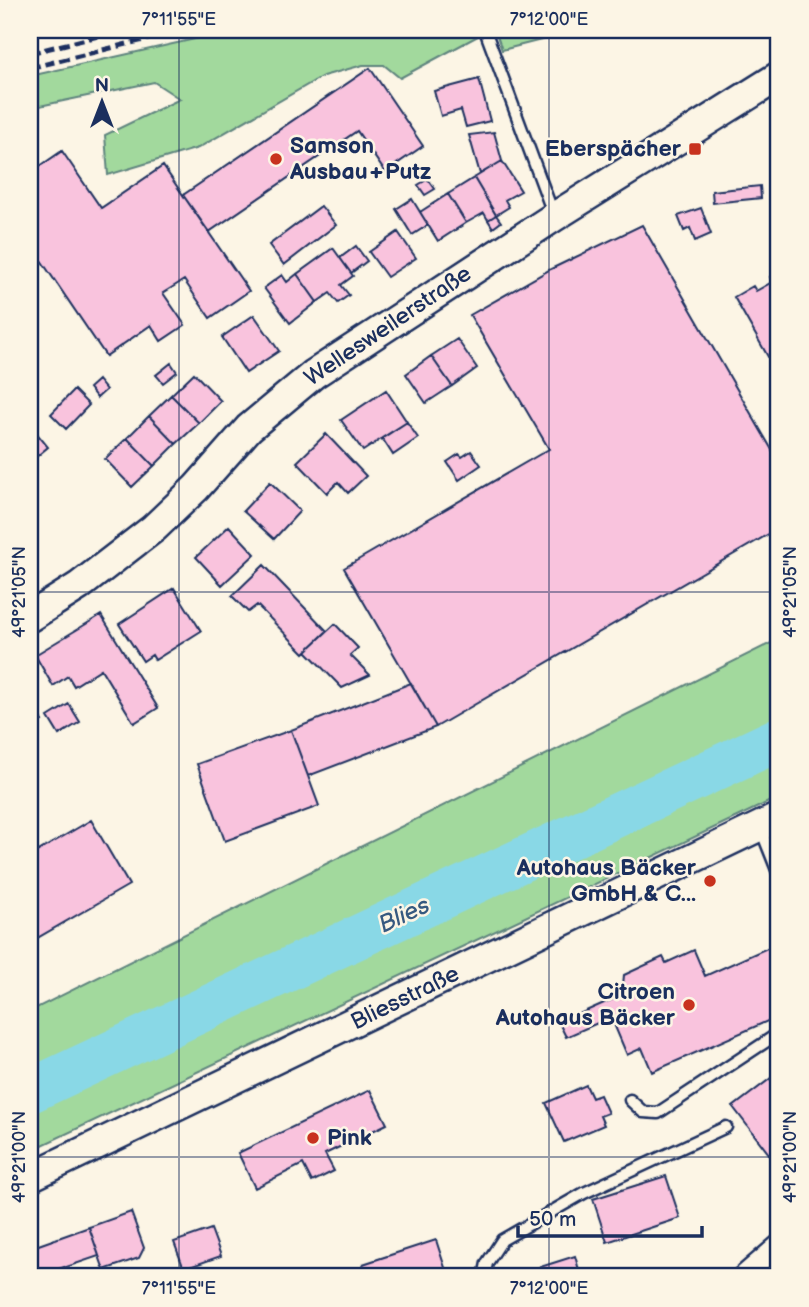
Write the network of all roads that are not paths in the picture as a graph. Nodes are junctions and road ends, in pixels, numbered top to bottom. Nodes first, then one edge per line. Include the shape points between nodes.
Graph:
1 (485, 30) edge
2 (779, 76) edge
3 (554, 216) junction
4 (30, 617) edge
5 (769, 822) edge
6 (779, 875) edge
7 (779, 1033) edge
8 (631, 1100) dead end
9 (726, 1127) dead end
10 (30, 1177) edge
11 (779, 1245) edge
12 (484, 1277) edge
13 (741, 1277) edge

1 - 3 lane
2 - 3 street, Wellesweilerstraße
3 - 4 street, Wellesweilerstraße via 314,374 249,428 154,528
5 - 6 lane
5 - 10 street, Bliesstraße
7 - 8 lane via 658,1113 643,1112
9 - 12 lane via 584,1193 502,1240
11 - 13 street

